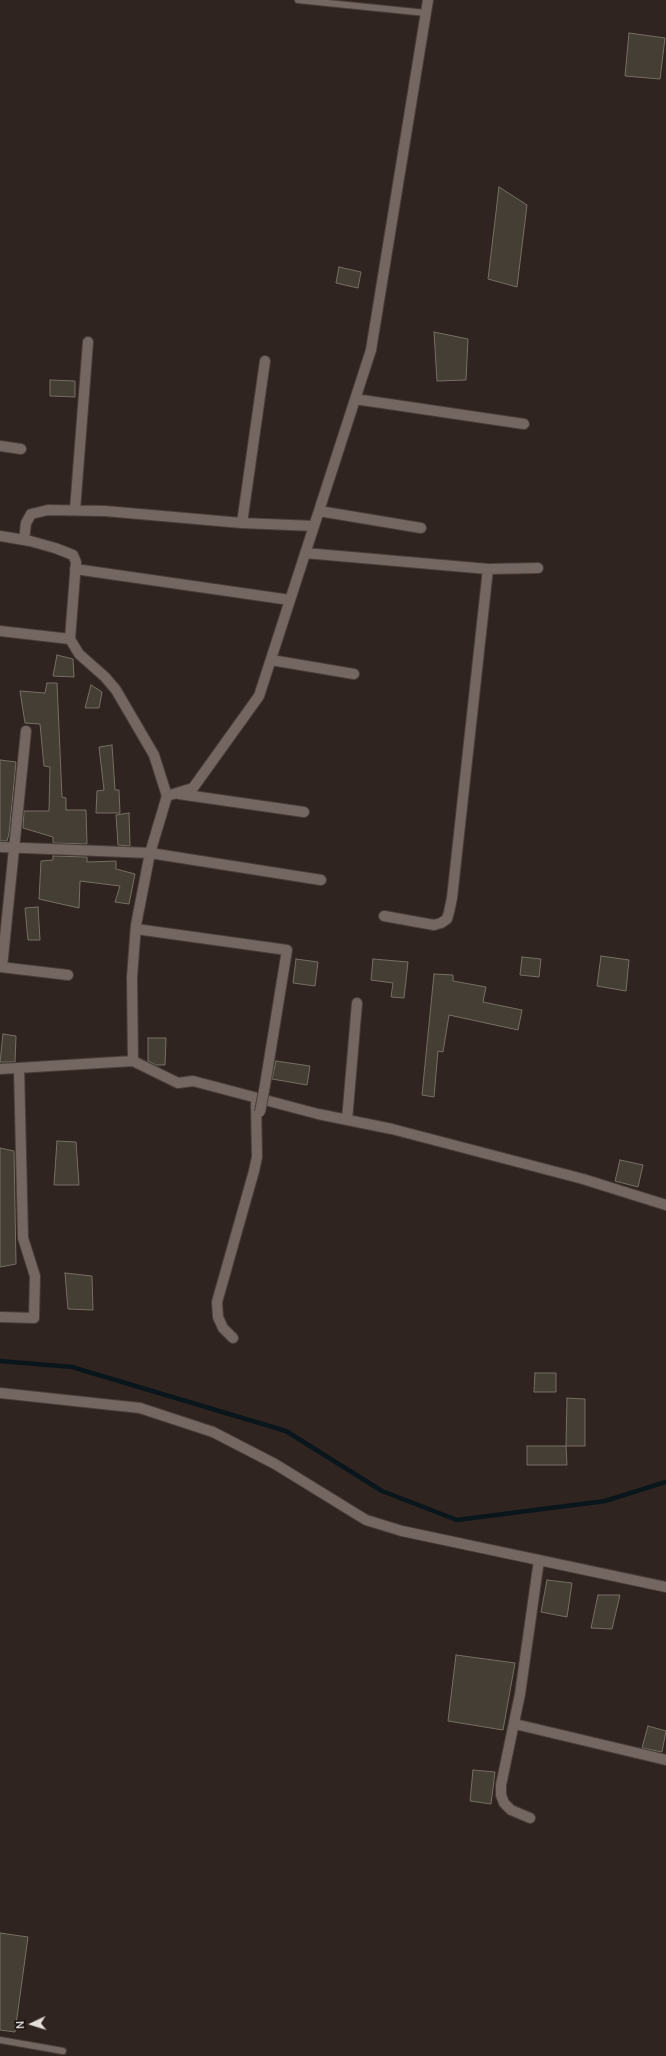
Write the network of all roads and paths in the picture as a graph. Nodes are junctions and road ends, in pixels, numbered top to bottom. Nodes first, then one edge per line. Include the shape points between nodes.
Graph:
1 (298, 0) edge
2 (428, 0) edge
3 (426, 13) junction
4 (88, 342) dead end
5 (265, 361) dead end
6 (355, 399) junction
7 (524, 424) dead end
8 (0, 446) edge
9 (21, 449) dead end
10 (75, 510) junction
11 (319, 511) junction
12 (242, 523) junction
13 (314, 526) junction
14 (422, 528) dead end
15 (0, 536) edge
16 (24, 540) junction
17 (305, 553) junction
18 (538, 568) dead end
19 (75, 569) junction
20 (488, 569) junction
21 (290, 600) junction
22 (0, 631) edge
23 (70, 639) junction
24 (271, 660) junction
25 (354, 674) dead end
26 (26, 731) dead end
27 (171, 795) junction
28 (304, 812) dead end
29 (0, 847) edge
30 (13, 848) junction
31 (150, 852) junction
32 (321, 880) dead end
33 (384, 916) dead end
34 (136, 929) junction
35 (1, 967) edge
36 (68, 975) dead end
37 (357, 1004) dead end
38 (133, 1060) junction
39 (19, 1068) junction
40 (0, 1069) edge
41 (256, 1097) junction
42 (347, 1120) junction
43 (257, 1130) junction
44 (666, 1205) edge
45 (0, 1317) edge
46 (233, 1338) dead end
47 (0, 1393) edge
48 (539, 1560) junction
49 (666, 1587) edge
50 (515, 1724) junction
51 (666, 1760) edge
52 (530, 1818) dead end
53 (0, 2040) edge
54 (63, 2051) dead end

1 - 3 lane
2 - 3 street
3 - 6 street via 371,350
4 - 10 street
5 - 12 street
6 - 7 street
6 - 11 street
8 - 9 street
10 - 12 street
10 - 16 street via 48,510 31,514 26,523
11 - 13 street
11 - 14 street
12 - 13 street
13 - 17 street
15 - 16 street
16 - 19 street via 73,555
17 - 20 street
17 - 21 street
18 - 20 street
19 - 21 street
19 - 23 street
20 - 33 street via 449,912 446,919 434,925
21 - 24 street
22 - 23 street
23 - 27 street via 78,654 116,690 154,755
24 - 25 street
24 - 27 street via 259,696 202,776 193,788
26 - 30 street
27 - 28 street
27 - 31 street
29 - 30 street
30 - 31 street
30 - 35 street
31 - 32 street
31 - 34 street
34 - 38 street via 132,977
34 - 43 street, bridge via 287,950
35 - 36 street
37 - 42 street
38 - 39 street
38 - 41 street via 178,1083 193,1081
39 - 40 street
39 - 45 street via 23,1238 35,1276 34,1318
41 - 42 street
41 - 43 street
42 - 44 street via 583,1179
43 - 46 street via 254,1172 217,1302 218,1317 223,1328
47 - 48 street via 140,1408 213,1432 275,1464 366,1520 402,1531
48 - 49 street
48 - 50 street
50 - 51 street
50 - 52 street via 501,1795 511,1810
53 - 54 lane

